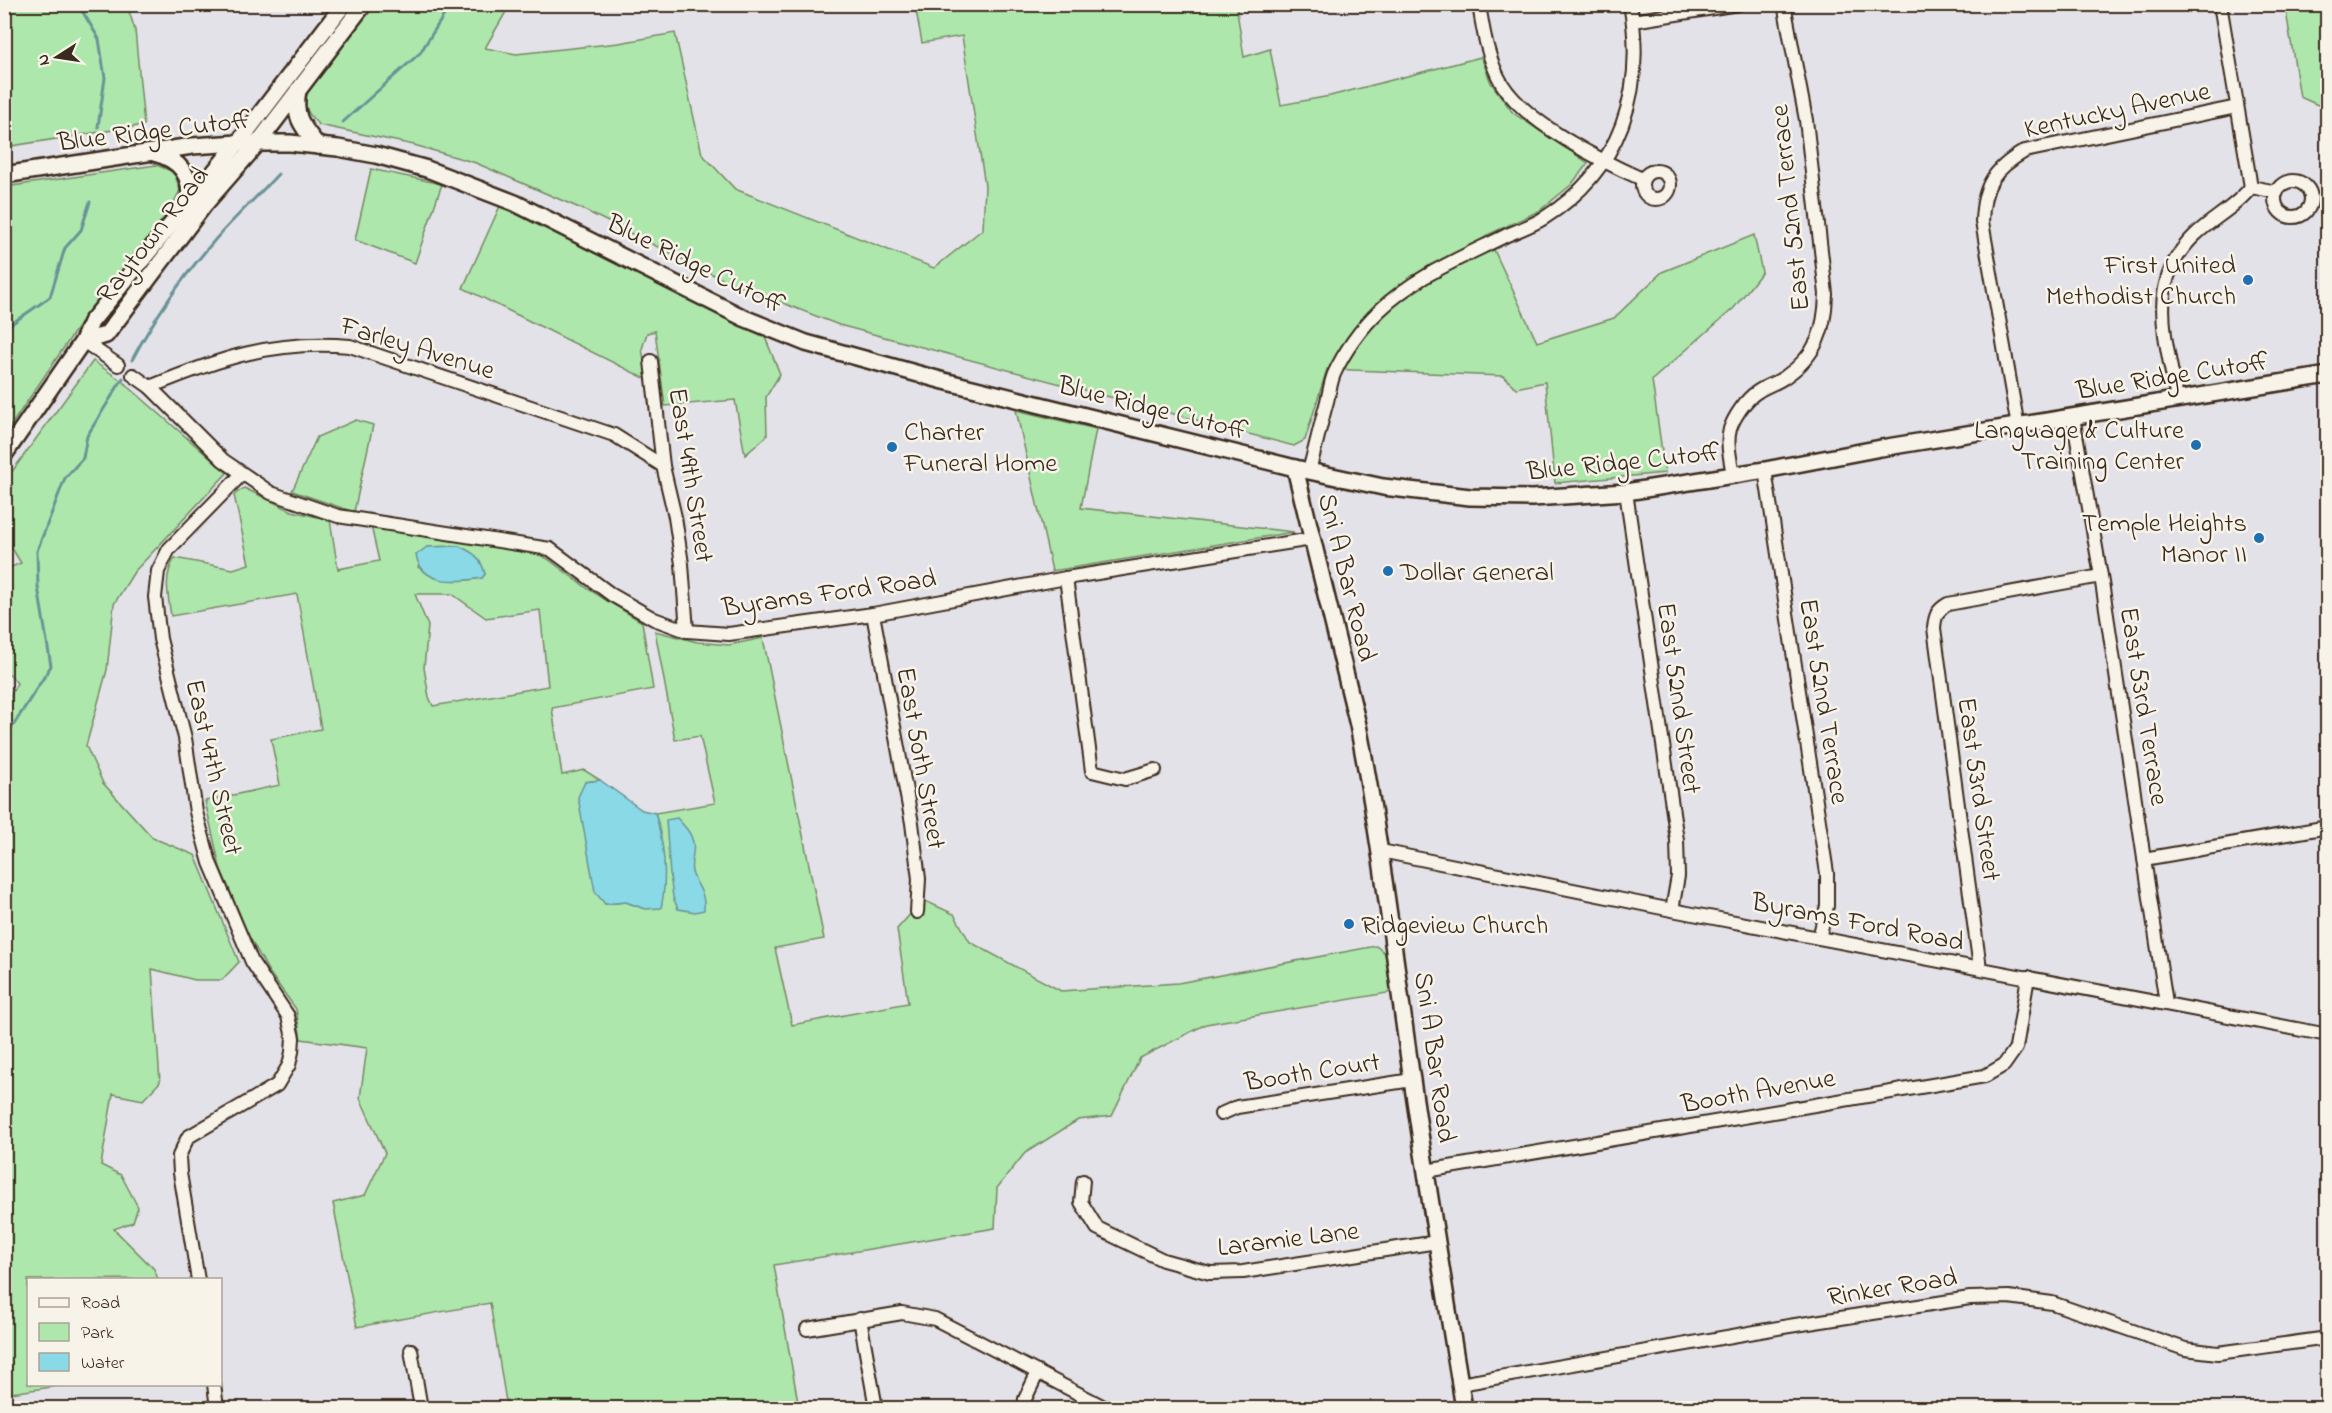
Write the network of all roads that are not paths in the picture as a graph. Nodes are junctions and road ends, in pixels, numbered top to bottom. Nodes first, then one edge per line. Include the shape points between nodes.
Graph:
1 (344, 4) edge
2 (364, 4) edge
3 (1479, 4) edge
4 (1630, 4) edge
5 (1738, 4) edge
6 (1784, 4) edge
7 (2220, 4) edge
8 (1633, 21) junction
9 (298, 90) junction
10 (2237, 107) junction
11 (238, 143) junction
12 (258, 143) junction
13 (318, 146) junction
14 (154, 153) junction
15 (1602, 161) junction
16 (4, 175) edge
17 (1642, 179) dead end
18 (2251, 187) junction
19 (2277, 192) dead end
20 (189, 201) junction
21 (83, 340) junction
22 (651, 361) dead end
23 (118, 365) dead end
24 (133, 375) dead end
25 (2328, 375) edge
26 (150, 387) junction
27 (2178, 400) junction
28 (2073, 417) junction
29 (2018, 426) junction
30 (4, 455) edge
31 (663, 466) junction
32 (1302, 469) junction
33 (1765, 470) junction
34 (242, 474) junction
35 (1733, 475) junction
36 (1626, 492) junction
37 (1312, 539) junction
38 (2101, 576) junction
39 (1066, 578) junction
40 (873, 614) junction
41 (687, 631) junction
42 (1155, 770) dead end
43 (2328, 827) edge
44 (1381, 851) junction
45 (2144, 859) junction
46 (1672, 910) junction
47 (917, 912) dead end
48 (1820, 938) junction
49 (1980, 968) junction
50 (2028, 977) junction
51 (2166, 1003) junction
52 (2328, 1035) edge
53 (1412, 1080) junction
54 (1221, 1114) dead end
55 (1426, 1171) junction
56 (1083, 1181) dead end
57 (1437, 1242) junction
58 (198, 1278) edge
59 (860, 1319) junction
60 (807, 1329) dead end
61 (2328, 1338) edge
62 (411, 1350) dead end
63 (1038, 1372) junction
64 (1460, 1384) junction
65 (214, 1386) edge
66 (217, 1408) edge
67 (421, 1408) edge
68 (876, 1408) edge
69 (1024, 1408) edge
70 (1106, 1408) edge
71 (1464, 1408) edge

1 - 11 main road, Raytown Road
2 - 9 main road, Raytown Road
3 - 15 street via 1489,53 1502,84 1521,107
4 - 8 street
5 - 8 street
6 - 35 street, East 52nd Terrace via 1806,120 1827,294 1826,318 1804,361 1785,377 1755,393 1737,415 1730,430
7 - 10 street
8 - 15 street via 1632,95 1621,131
9 - 12 main road, Raytown Road
9 - 13 main road via 296,112
10 - 18 street
10 - 29 street, Kentucky Avenue via 2025,151 2005,163 1990,181 1982,222
11 - 12 main road, Blue Ridge Cutoff
11 - 14 main road, Blue Ridge Cutoff
11 - 20 main road, Raytown Road
12 - 13 main road, Blue Ridge Cutoff
12 - 21 main road, Raytown Road via 204,205 105,335
13 - 32 main road, Blue Ridge Cutoff via 376,155 478,187 744,318 806,343
14 - 16 main road, Blue Ridge Cutoff
14 - 20 main road via 181,166 189,182
15 - 17 street
15 - 32 street, Sni A Bar Road via 1576,194 1544,218 1432,272 1377,312 1334,375
18 - 19 street
18 - 27 street via 2194,236 2168,273 2162,312
20 - 21 main road, Raytown Road via 90,322
21 - 23 street
21 - 30 main road, Raytown Road
22 - 31 street, East 49th Street
24 - 26 street, Byrams Ford Road
25 - 27 main road, Blue Ridge Cutoff
26 - 31 street, Farley Avenue via 248,351 319,343 350,346 614,435
26 - 34 street, Byrams Ford Road
27 - 28 main road, Blue Ridge Cutoff
28 - 29 main road, Blue Ridge Cutoff
28 - 38 street, East 53rd Terrace
29 - 33 main road, Blue Ridge Cutoff
31 - 41 street, East 49th Street via 680,553
32 - 36 main road, Blue Ridge Cutoff via 1383,487 1470,497
32 - 37 main road, Sni A Bar Road
33 - 35 main road, Blue Ridge Cutoff
33 - 48 street, East 52nd Terrace via 1827,873 1827,906
34 - 41 street, Byrams Ford Road via 271,493 338,516 550,549 612,595 654,620
34 - 58 street, East 47th Street via 169,549 158,571 155,597 160,639 210,863 252,962 288,1016 293,1045 289,1065 277,1085 188,1137 179,1156
35 - 36 main road, Blue Ridge Cutoff
36 - 46 street, East 52nd Street via 1677,840 1678,876
37 - 39 street, Byrams Ford Road
37 - 44 main road, Sni A Bar Road via 1358,725
38 - 45 street, East 53rd Terrace
38 - 49 street, East 53rd Street via 1948,604 1935,617
39 - 40 street, Byrams Ford Road
39 - 42 street via 1092,771 1125,779
40 - 41 street, Byrams Ford Road via 729,634
40 - 47 street, East 50th Street via 912,823 919,879
43 - 45 street
44 - 46 street, Byrams Ford Road
44 - 53 main road, Sni A Bar Road
45 - 51 street, East 53rd Terrace
46 - 48 street, Byrams Ford Road
48 - 49 street, Byrams Ford Road
49 - 50 street, Byrams Ford Road
50 - 51 street, Byrams Ford Road
50 - 55 street, Booth Avenue via 2016,1048 2004,1065 1985,1076
51 - 52 street, Byrams Ford Road
53 - 54 street, Booth Court via 1237,1107
53 - 55 main road, Sni A Bar Road
55 - 57 main road, Sni A Bar Road
56 - 57 street, Laramie Lane via 1081,1202 1097,1227 1162,1260 1210,1273 1243,1272
57 - 64 main road, Sni A Bar Road
59 - 60 street
59 - 63 street via 902,1313 935,1319
59 - 68 street
61 - 64 street, Rinker Road via 2207,1352 2185,1349 2052,1303 2009,1297 1970,1298
62 - 67 street
63 - 69 street
63 - 70 street
64 - 71 main road, Sni A Bar Road
65 - 66 street

